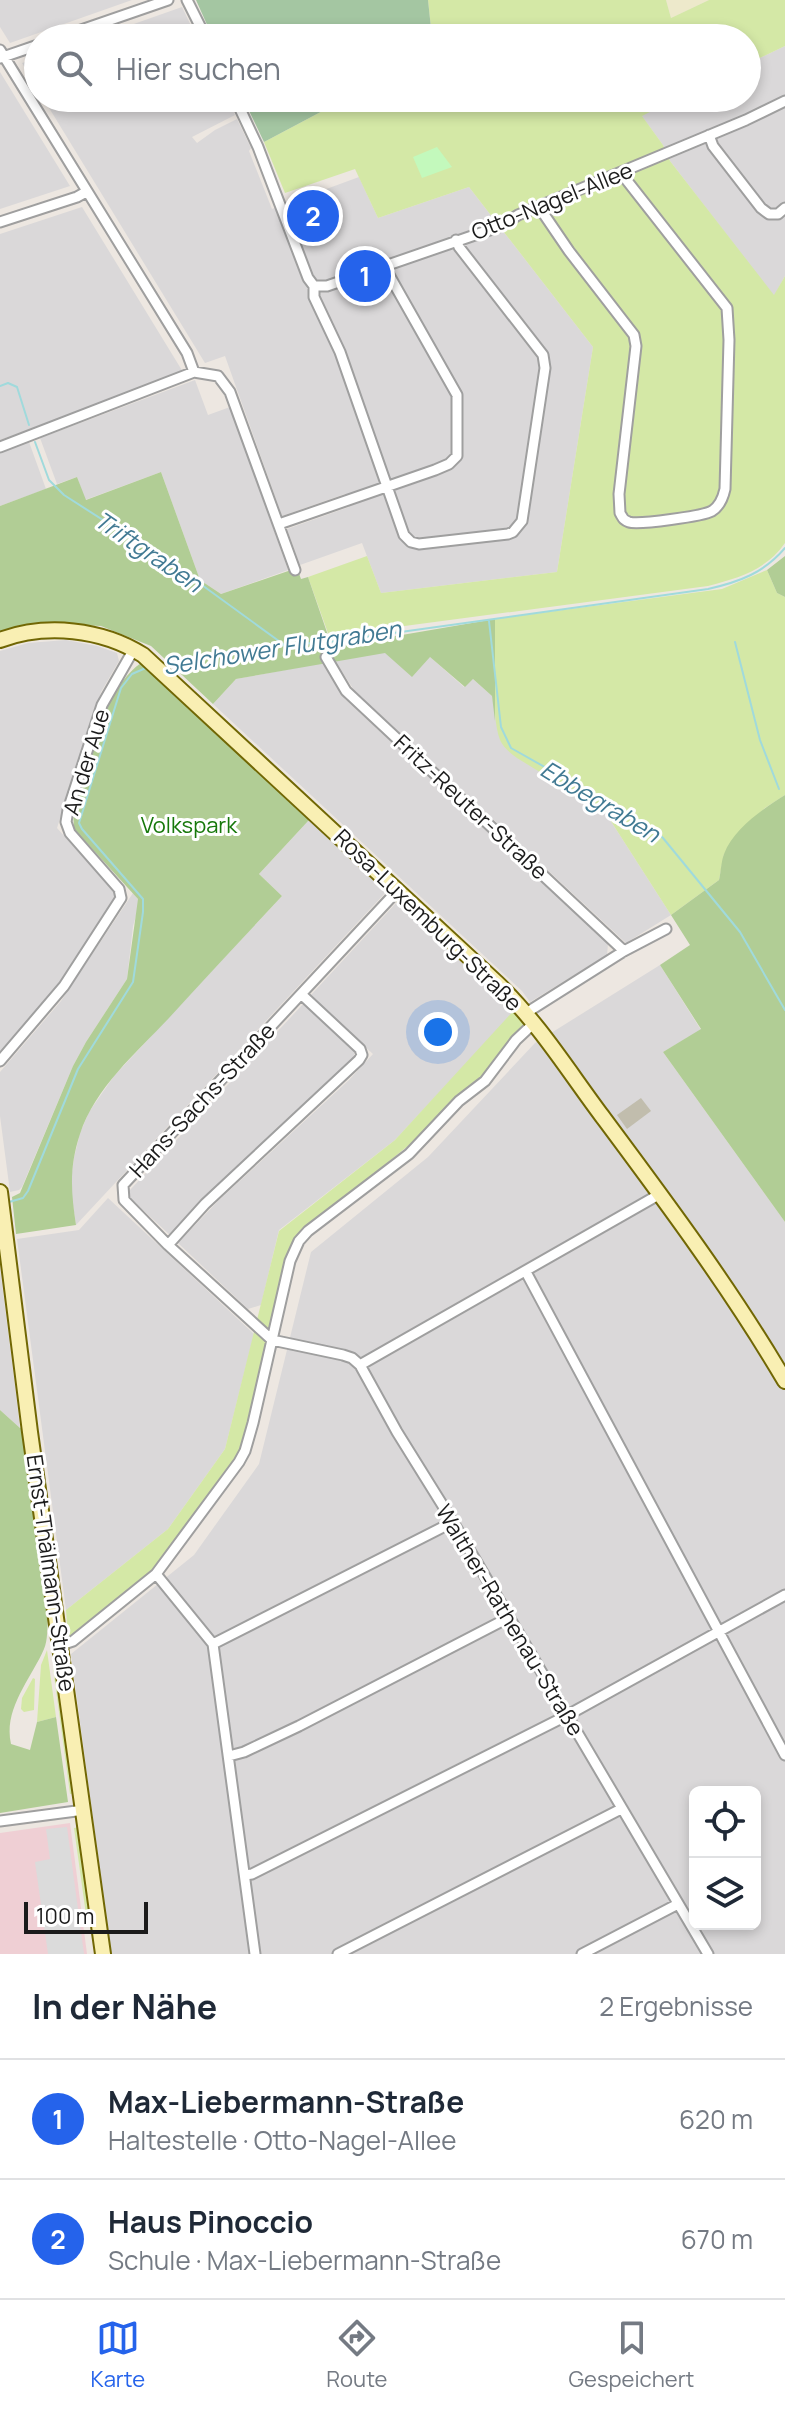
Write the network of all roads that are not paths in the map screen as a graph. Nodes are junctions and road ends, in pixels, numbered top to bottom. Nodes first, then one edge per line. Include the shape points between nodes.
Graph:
1 (168, 0) edge
2 (187, 0) edge
3 (99, 24) edge
4 (199, 24) edge
5 (24, 49) edge
6 (1, 55) edge
7 (24, 92) edge
8 (785, 101) edge
9 (36, 112) edge
10 (242, 112) edge
11 (760, 112) edge
12 (761, 112) edge
13 (709, 135) junction
14 (621, 173) junction
15 (86, 192) junction
16 (539, 207) junction
17 (785, 208) edge
18 (0, 222) edge
19 (456, 240) junction
20 (384, 266) junction
21 (314, 286) junction
22 (194, 372) junction
23 (0, 447) edge
24 (387, 487) junction
25 (279, 524) junction
26 (295, 570) dead end
27 (0, 640) edge
28 (141, 654) junction
29 (326, 657) dead end
30 (398, 890) junction
31 (666, 929) dead end
32 (624, 951) junction
33 (301, 994) junction
34 (529, 1018) junction
35 (0, 1061) edge
36 (0, 1193) edge
37 (660, 1194) junction
38 (168, 1245) junction
39 (526, 1272) junction
40 (272, 1340) junction
41 (360, 1365) junction
42 (785, 1381) edge
43 (453, 1522) junction
44 (156, 1574) junction
45 (785, 1595) edge
46 (508, 1618) junction
47 (718, 1631) junction
48 (213, 1644) junction
49 (61, 1645) junction
50 (566, 1716) junction
51 (785, 1755) edge
52 (229, 1756) junction
53 (621, 1809) junction
54 (84, 1810) junction
55 (0, 1821) edge
56 (245, 1875) junction
57 (678, 1904) junction
58 (103, 1954) edge
59 (255, 1954) edge
60 (338, 1954) edge
61 (582, 1954) edge
62 (708, 1954) edge

1 - 3 street
2 - 4 street
5 - 6 street
6 - 7 street
8 - 12 street, Otto-Nagel-Allee
9 - 15 street
10 - 21 street
11 - 13 street, Otto-Nagel-Allee
13 - 14 street, Otto-Nagel-Allee
13 - 17 street via 761,208 769,214
14 - 16 street, Otto-Nagel-Allee
14 - 16 street via 727,308 725,489 714,510 639,522 627,521 620,513 634,335
15 - 18 street
15 - 22 street
16 - 19 street, Otto-Nagel-Allee
19 - 20 street, Otto-Nagel-Allee
19 - 24 street via 545,361 522,521 508,534 415,543 404,535
20 - 21 street, Otto-Nagel-Allee
20 - 24 street via 455,390 458,411 453,461
21 - 24 street
22 - 23 street
22 - 25 street via 213,374 226,384
24 - 25 street
25 - 26 street
27 - 28 street, Rosa-Luxemburg-Straße via 72,631 107,638
28 - 30 street, Rosa-Luxemburg-Straße
28 - 35 street, An der Aue via 102,705 66,822 121,898 64,986
29 - 32 street, Fritz-Reuter-Straße via 346,691
30 - 33 street, Hans-Sachs-Straße
30 - 34 street, Rosa-Luxemburg-Straße
31 - 32 street
32 - 34 street
33 - 38 street, Hans-Sachs-Straße via 123,1185 124,1200
33 - 38 street via 362,1055
34 - 37 street, Rosa-Luxemburg-Straße
34 - 40 street via 485,1081 409,1154 301,1238 290,1261
36 - 49 street, Ernst-Thälmann-Straße
37 - 39 street
37 - 42 street, Rosa-Luxemburg-Straße
38 - 40 street, Hans-Sachs-Straße
39 - 41 street
39 - 47 street
40 - 41 street via 343,1355
40 - 44 street via 245,1451
41 - 43 street, Walther-Rathenau-Straße
43 - 46 street, Walther-Rathenau-Straße
43 - 48 street
44 - 48 street
44 - 49 street
45 - 47 street
46 - 50 street, Walther-Rathenau-Straße
46 - 52 street via 299,1726
47 - 50 street
47 - 51 street
48 - 52 street
49 - 54 street, Ernst-Thälmann-Straße
50 - 53 street, Walther-Rathenau-Straße
50 - 56 street
52 - 56 street
53 - 57 street, Walther-Rathenau-Straße
53 - 60 street
54 - 55 street
54 - 58 street, Ernst-Thälmann-Straße
56 - 59 street
57 - 61 street
57 - 62 street, Walther-Rathenau-Straße

